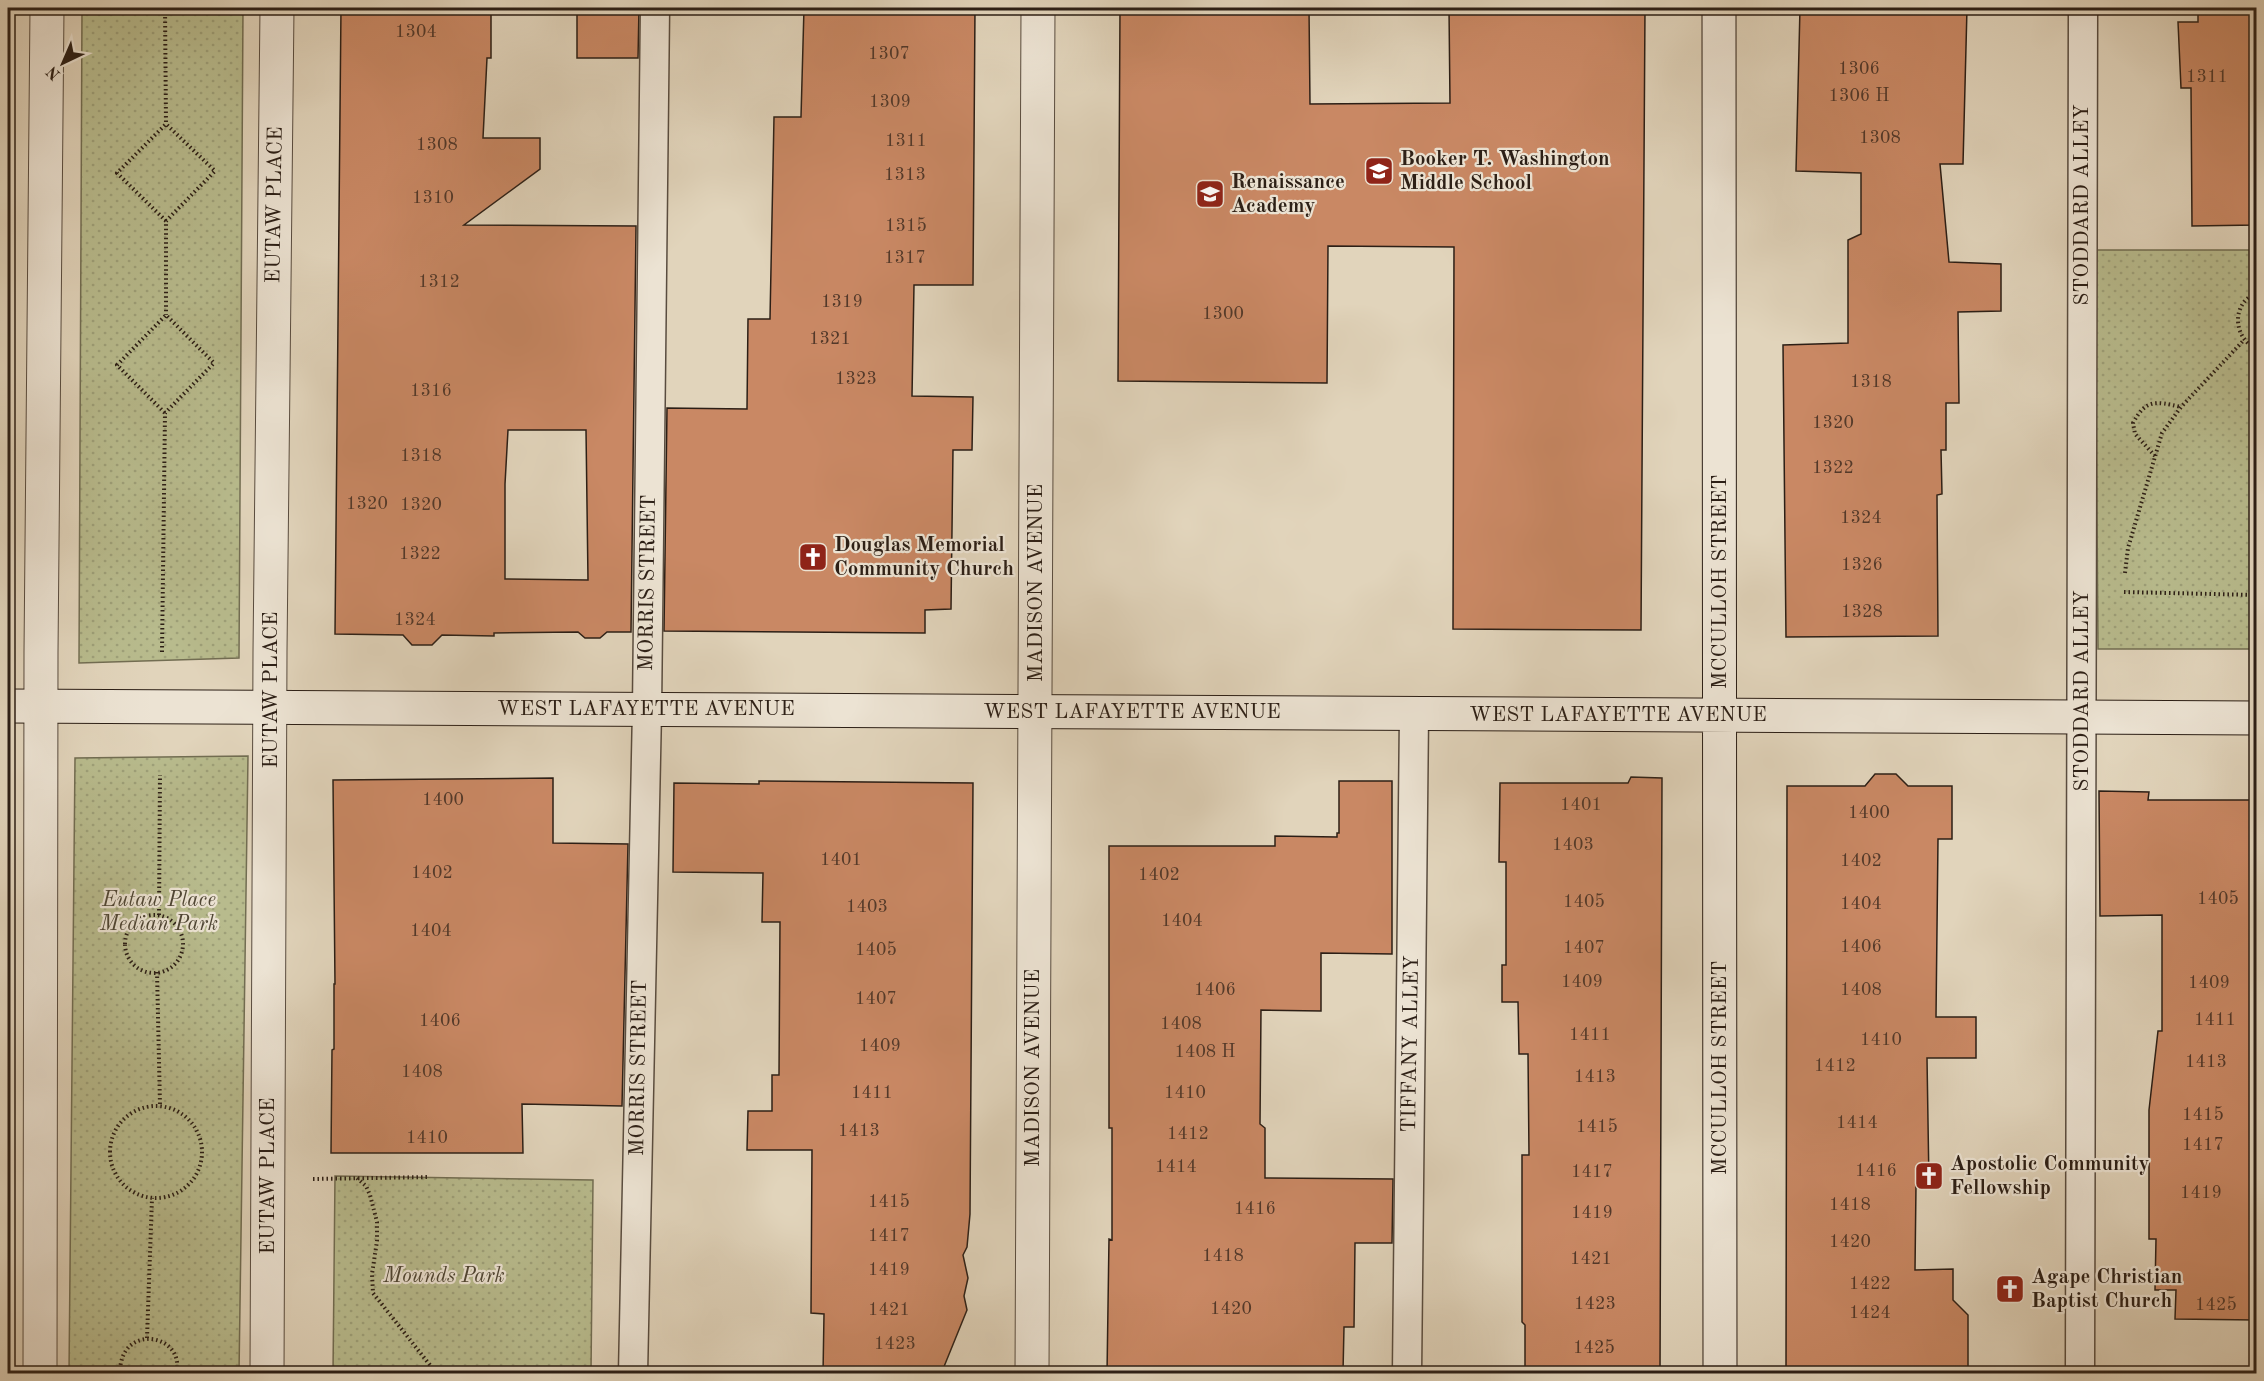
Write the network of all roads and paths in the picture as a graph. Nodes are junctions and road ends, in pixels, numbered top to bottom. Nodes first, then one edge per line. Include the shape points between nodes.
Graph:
1 (47, 8) edge
2 (165, 8) edge
3 (277, 8) edge
4 (656, 8) edge
5 (1038, 8) edge
6 (1719, 8) edge
7 (2083, 8) edge
8 (166, 124) junction
9 (166, 221) junction
10 (2256, 294) edge
11 (166, 315) junction
12 (2244, 340) junction
13 (2256, 349) edge
14 (2181, 407) junction
15 (165, 413) junction
16 (2156, 456) junction
17 (2124, 592) junction
18 (2256, 595) edge
19 (2124, 600) dead end
20 (162, 652) dead end
21 (8, 706) edge
22 (40, 706) junction
23 (270, 707) junction
24 (647, 710) junction
25 (1035, 711) junction
26 (1414, 714) junction
27 (1720, 715) junction
28 (2082, 717) junction
29 (2256, 718) edge
30 (160, 775) dead end
31 (159, 915) junction
32 (157, 972) junction
33 (160, 1106) junction
34 (430, 1177) dead end
35 (357, 1178) junction
36 (313, 1179) dead end
37 (152, 1198) junction
38 (147, 1338) junction
39 (40, 1374) edge
40 (120, 1374) edge
41 (176, 1374) edge
42 (267, 1374) edge
43 (437, 1374) edge
44 (633, 1374) edge
45 (1032, 1374) edge
46 (1407, 1374) edge
47 (1720, 1374) edge
48 (2080, 1374) edge

1 - 22 street
2 - 8 path
3 - 23 street, EUTAW PLACE
4 - 24 lane, MORRIS STREET
5 - 25 street, MADISON AVENUE
6 - 27 street, MCCULLOH STREET
7 - 28 lane, STODDARD ALLEY
8 - 9 path via 117,173
8 - 9 path via 215,171
9 - 11 path
10 - 12 path via 2238,312 2239,332
11 - 15 path via 117,365
11 - 15 path via 214,363
12 - 13 path
12 - 14 path
14 - 16 path via 2163,433
14 - 16 path via 2154,403 2141,409 2133,423 2135,434
15 - 20 path
16 - 17 path via 2128,548
17 - 18 path
17 - 19 path
21 - 22 street, WEST LAFAYETTE AVENUE
22 - 23 street, WEST LAFAYETTE AVENUE
22 - 39 street
23 - 24 street, WEST LAFAYETTE AVENUE
23 - 42 street, EUTAW PLACE
24 - 25 street, WEST LAFAYETTE AVENUE
24 - 44 lane, MORRIS STREET
25 - 26 street, WEST LAFAYETTE AVENUE
25 - 45 street, MADISON AVENUE
26 - 27 street, WEST LAFAYETTE AVENUE
26 - 46 lane, TIFFANY ALLEY
27 - 28 street, WEST LAFAYETTE AVENUE
27 - 47 street, MCCULLOH STREET
28 - 29 street, WEST LAFAYETTE AVENUE
28 - 48 lane, STODDARD ALLEY
30 - 31 path
31 - 32 path via 169,918 181,930 184,946 178,962 164,972
31 - 32 path via 137,919 127,932 125,949 133,964 148,973
32 - 33 path
33 - 37 path via 179,1112 194,1126 201,1146 200,1166 189,1184 172,1195
33 - 37 path via 139,1108 122,1120 111,1138 110,1158 117,1177 132,1192
34 - 35 path
35 - 36 path
35 - 43 path via 366,1186 377,1222 373,1293
37 - 38 path
38 - 40 path via 131,1343 121,1356
38 - 41 path via 163,1341 175,1353

